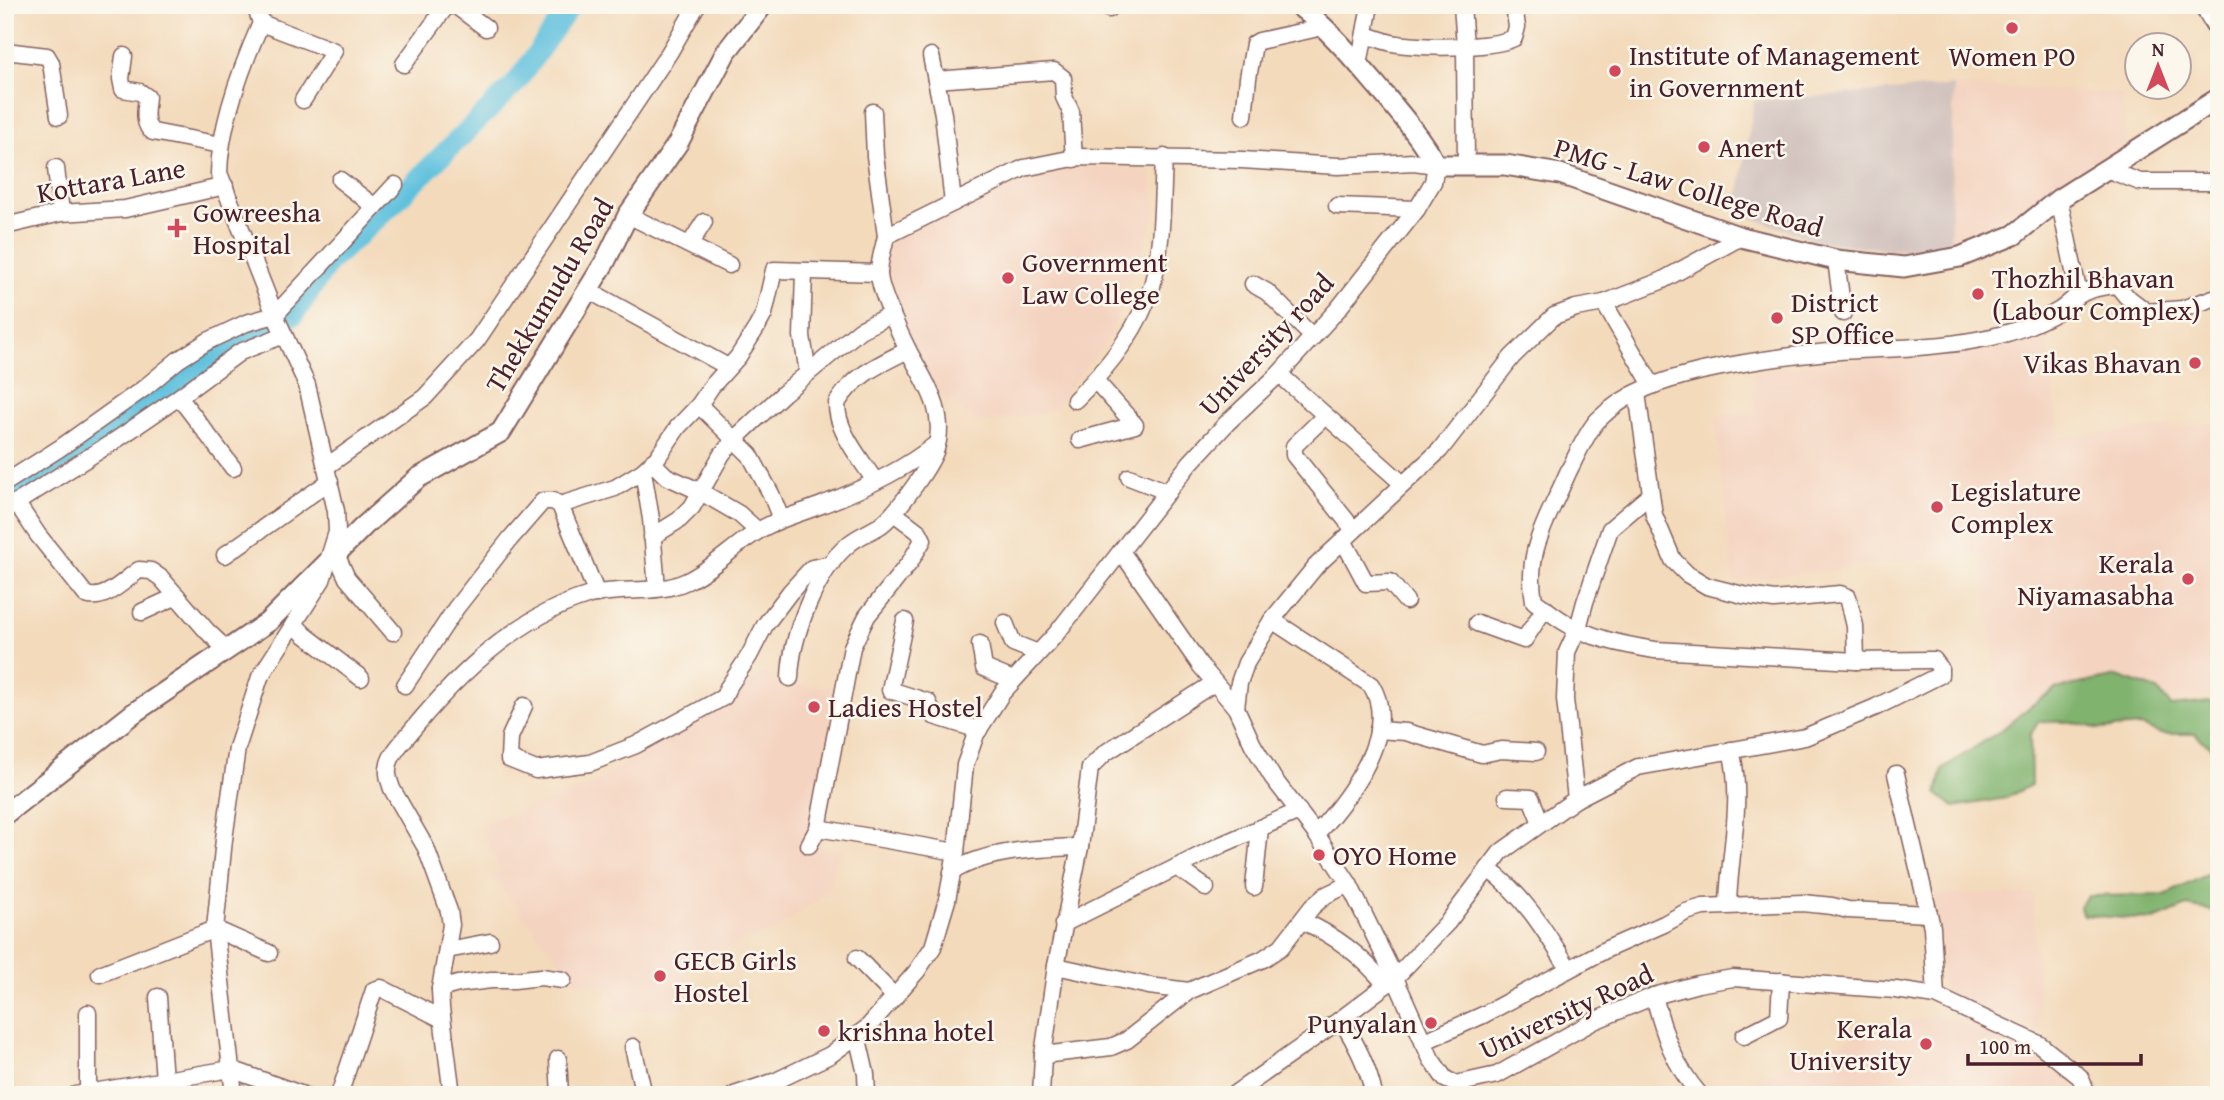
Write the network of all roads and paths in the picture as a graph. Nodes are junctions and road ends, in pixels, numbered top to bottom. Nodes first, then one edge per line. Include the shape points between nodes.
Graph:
1 (255, 5) edge
2 (447, 5) edge
3 (455, 5) edge
4 (697, 5) edge
5 (763, 5) edge
6 (1298, 5) edge
7 (1370, 5) edge
8 (1462, 5) edge
9 (1514, 5) edge
10 (2204, 5) edge
11 (261, 23) junction
12 (1323, 27) junction
13 (486, 28) dead end
14 (2219, 30) edge
15 (1365, 34) junction
16 (1465, 46) junction
17 (5, 51) edge
18 (124, 56) dead end
19 (931, 56) dead end
20 (404, 64) dead end
21 (1359, 65) junction
22 (936, 80) junction
23 (303, 100) dead end
24 (2218, 100) edge
25 (873, 112) dead end
26 (59, 116) dead end
27 (1244, 116) dead end
28 (222, 145) junction
29 (1164, 158) junction
30 (1073, 159) junction
31 (1436, 165) junction
32 (1466, 165) junction
33 (56, 168) dead end
34 (2106, 169) junction
35 (340, 180) dead end
36 (2219, 182) edge
37 (395, 185) dead end
38 (225, 186) junction
39 (2059, 199) junction
40 (953, 203) junction
41 (375, 206) junction
42 (1337, 206) dead end
43 (1417, 209) junction
44 (61, 213) junction
45 (628, 215) junction
46 (704, 222) dead end
47 (5, 226) edge
48 (886, 236) junction
49 (1741, 237) junction
50 (690, 244) junction
51 (1836, 260) junction
52 (729, 265) dead end
53 (803, 272) junction
54 (879, 274) junction
55 (1253, 284) dead end
56 (588, 290) junction
57 (2079, 295) junction
58 (2219, 296) edge
59 (1604, 303) junction
60 (1843, 313) dead end
61 (892, 314) junction
62 (275, 316) junction
63 (284, 335) junction
64 (1313, 337) junction
65 (908, 349) junction
66 (728, 368) junction
67 (808, 373) junction
68 (1279, 374) junction
69 (1095, 380) junction
70 (1652, 385) junction
71 (1637, 393) junction
72 (179, 397) junction
73 (1075, 400) dead end
74 (699, 405) junction
75 (1325, 416) junction
76 (735, 439) junction
77 (1080, 440) dead end
78 (937, 443) junction
79 (648, 467) junction
80 (233, 468) dead end
81 (328, 474) junction
82 (1129, 477) dead end
83 (875, 481) junction
84 (5, 482) edge
85 (1403, 484) junction
86 (701, 492) junction
87 (1168, 492) junction
88 (1650, 495) junction
89 (560, 505) junction
90 (10, 506) edge
91 (894, 513) junction
92 (781, 519) junction
93 (758, 531) junction
94 (1349, 535) junction
95 (652, 537) junction
96 (1121, 551) junction
97 (225, 555) dead end
98 (332, 559) junction
99 (831, 564) junction
100 (657, 588) junction
101 (597, 594) junction
102 (177, 596) junction
103 (1406, 601) dead end
104 (1545, 608) junction
105 (142, 612) dead end
106 (1272, 620) junction
107 (905, 621) dead end
108 (1005, 623) dead end
109 (1477, 623) dead end
110 (294, 624) junction
111 (1577, 628) junction
112 (393, 632) dead end
113 (980, 644) dead end
114 (227, 650) junction
115 (1038, 653) junction
116 (1856, 661) junction
117 (361, 678) dead end
118 (790, 678) dead end
119 (1013, 680) junction
120 (1214, 683) junction
121 (405, 685) dead end
122 (524, 706) dead end
123 (1236, 708) junction
124 (979, 730) junction
125 (1378, 730) junction
126 (1731, 750) junction
127 (1536, 752) dead end
128 (1896, 774) dead end
129 (1507, 797) dead end
130 (1576, 799) junction
131 (1299, 811) junction
132 (5, 814) edge
133 (1541, 823) junction
134 (818, 828) junction
135 (1260, 828) junction
136 (1315, 834) junction
137 (809, 845) dead end
138 (1080, 847) junction
139 (956, 852) junction
140 (1177, 867) junction
141 (1488, 869) junction
142 (952, 872) junction
143 (1349, 884) junction
144 (1254, 887) dead end
145 (1206, 888) dead end
146 (1728, 905) junction
147 (1929, 914) junction
148 (1302, 921) junction
149 (1063, 924) junction
150 (215, 929) junction
151 (490, 942) dead end
152 (447, 950) junction
153 (269, 953) dead end
154 (857, 958) dead end
155 (1056, 967) junction
156 (1569, 969) junction
157 (100, 974) dead end
158 (563, 980) dead end
159 (1781, 981) junction
160 (1391, 982) junction
161 (440, 989) junction
162 (1189, 991) junction
163 (1654, 996) junction
164 (1936, 996) junction
165 (158, 997) dead end
166 (895, 997) junction
167 (88, 1013) dead end
168 (442, 1019) junction
169 (1341, 1019) junction
170 (857, 1035) junction
171 (1744, 1036) dead end
172 (1423, 1042) junction
173 (633, 1047) dead end
174 (1043, 1055) junction
175 (558, 1059) dead end
176 (231, 1069) junction
177 (164, 1080) junction
178 (1447, 1087) edge
179 (1465, 1089) edge
180 (119, 1091) edge
181 (81, 1094) edge
182 (234, 1095) edge
183 (303, 1095) edge
184 (339, 1095) edge
185 (452, 1095) edge
186 (561, 1095) edge
187 (644, 1095) edge
188 (734, 1095) edge
189 (867, 1095) edge
190 (1041, 1095) edge
191 (1233, 1095) edge
192 (1374, 1095) edge
193 (1700, 1095) edge
194 (2088, 1095) edge

1 - 11 street
2 - 20 street
3 - 13 street
4 - 81 street via 477,340 425,397
5 - 45 main road, Thekkumudu Road via 726,52 678,142
6 - 12 main road
7 - 15 street
8 - 16 street
9 - 16 street via 1514,38
10 - 14 main road
11 - 23 street via 334,51
11 - 28 street
12 - 21 main road
12 - 27 street via 1254,44
15 - 16 street via 1392,43
15 - 21 street
16 - 32 street
17 - 26 street via 47,56
18 - 28 street via 123,89 147,97 148,129
19 - 22 street
21 - 31 main road via 1422,141
22 - 30 street via 1054,71 1063,78 1071,112
22 - 40 street
24 - 34 main road, PMG - Law College Road
25 - 48 street
28 - 38 street via 219,173
29 - 30 street
29 - 31 street via 1338,166
29 - 69 street via 1152,285 1116,357
30 - 40 street via 1024,168
31 - 32 main road, PMG - Law College Road
31 - 43 street, University road via 1433,182
32 - 49 main road, PMG - Law College Road via 1505,165 1560,174
33 - 44 street
34 - 36 street via 2140,182
34 - 39 main road, PMG - Law College Road
35 - 41 street
37 - 41 street
38 - 44 street, Kottara Lane via 125,209
38 - 62 street
39 - 51 main road, PMG - Law College Road via 2014,235 1960,257 1904,267
39 - 57 street
40 - 48 street
41 - 62 street
42 - 43 street
43 - 64 street, University road
44 - 47 street, Kottara Lane
45 - 50 street
45 - 56 main road, Thekkumudu Road
46 - 50 street
48 - 54 street
49 - 51 main road, PMG - Law College Road
49 - 59 street via 1661,281
50 - 52 street
51 - 60 street
53 - 54 street
53 - 66 street via 774,270 764,314
53 - 67 street via 802,336
54 - 61 street
55 - 64 street
56 - 66 street
56 - 98 main road, Thekkumudu Road via 501,432 418,478
57 - 58 street via 2098,286 2117,285 2147,312 2182,309
57 - 70 street via 2018,331 1975,341 1737,363
59 - 70 street
59 - 85 street via 1554,316 1512,357 1440,450
61 - 65 street
61 - 67 street via 860,330
62 - 63 street
62 - 84 street via 246,323 208,341
63 - 72 street via 240,352
63 - 81 street via 307,385
64 - 68 street, University road
65 - 78 street via 937,410
65 - 83 street via 867,370 837,403 845,432
66 - 74 street
67 - 76 street
68 - 75 street
68 - 87 street, University road via 1227,423
69 - 73 street
69 - 77 street via 1135,425
70 - 71 street
71 - 88 street
71 - 104 street via 1595,423 1543,527 1531,580 1534,601
72 - 80 street
72 - 90 street
74 - 76 street
74 - 79 street
75 - 85 street
75 - 94 street via 1294,446 1294,455
76 - 86 street
76 - 92 street via 756,465
78 - 83 street
78 - 91 street
79 - 86 street
79 - 89 street via 615,488
79 - 95 street
81 - 97 street
81 - 98 street via 337,532
82 - 87 street
83 - 92 street
85 - 94 street
86 - 93 street
86 - 95 street via 679,520
87 - 96 street, University road
88 - 111 street via 1611,529
88 - 116 street via 1673,560 1707,586 1774,600 1848,597
89 - 101 street
89 - 121 street via 543,501 535,508 456,608
90 - 102 street via 86,596 102,596 139,570 151,571
91 - 99 street via 848,544
91 - 134 street via 923,540 867,616 852,647
92 - 93 street
93 - 100 street via 702,573
94 - 103 street via 1366,583 1390,582
94 - 106 street via 1316,566
95 - 100 street
96 - 115 street, University road
96 - 120 street, University Road
98 - 110 street
98 - 112 street
98 - 114 main road, Thekkumudu Road via 268,622
99 - 118 street via 804,616 794,644
99 - 122 street via 811,568 790,592 765,625 724,697 636,745 590,763 536,770 509,758 510,737
100 - 101 street
101 - 152 street via 549,611 498,644 438,699 391,756 388,779 426,848 449,911
102 - 105 street
102 - 114 street
104 - 109 street via 1524,640
104 - 111 street
106 - 123 street via 1245,663
106 - 125 street via 1371,685 1380,707
107 - 124 street via 890,690 928,702 934,716
108 - 115 street via 1013,643
110 - 117 street
110 - 150 street via 260,677 237,748
111 - 116 street via 1655,650
111 - 130 street via 1567,652 1565,679
113 - 119 street via 984,668
114 - 132 main road, Thekkumudu Road via 135,712
115 - 119 street, University road
116 - 126 street via 1934,660 1940,675 1805,737
119 - 124 street, University road
120 - 123 street, University Road
120 - 138 street via 1105,753 1090,768
123 - 131 street, University Road via 1273,778
124 - 139 street, University road via 965,765
125 - 127 street via 1406,732 1482,754
125 - 136 street via 1357,782
126 - 130 street via 1638,767
126 - 146 street via 1736,802
128 - 147 street
129 - 133 street via 1531,797
130 - 133 street
131 - 135 street
131 - 136 street, University Road
133 - 141 street via 1501,852
134 - 137 street
134 - 139 street
135 - 140 street
135 - 144 street
136 - 143 street, University Road
138 - 142 street via 991,856
138 - 149 street
139 - 142 street, University road
140 - 145 street
140 - 149 street
141 - 156 street via 1541,924
141 - 160 street via 1448,922
142 - 166 street, University road via 933,947
143 - 148 street via 1326,895
143 - 160 street, University Road
146 - 147 street via 1803,903
146 - 156 street via 1686,912
147 - 164 street
148 - 160 street via 1325,931
148 - 162 street via 1281,947 1263,959
149 - 155 street
150 - 153 street
150 - 157 street
150 - 176 street
151 - 152 street
152 - 161 street
154 - 166 street
155 - 162 street
155 - 174 street
156 - 172 street
158 - 161 street via 491,980
159 - 163 street, University Road via 1733,978
159 - 164 street, University Road
159 - 171 street via 1779,1018
160 - 169 street
160 - 172 street, University Road
161 - 168 street
162 - 174 street via 1127,1040
163 - 179 street, University Road via 1594,1021
163 - 193 street via 1674,1059
164 - 194 street, University Road via 2039,1044 2080,1077
165 - 177 street
166 - 170 street, University road
167 - 181 street
168 - 184 street via 382,988 374,990
168 - 185 street
169 - 191 street
169 - 192 street via 1367,1066
170 - 188 street, University road via 820,1060
170 - 189 street
172 - 178 street, University Road
173 - 187 street
174 - 190 street
175 - 186 street
176 - 177 street
176 - 182 street
176 - 183 street
177 - 180 street
178 - 179 street, University Road via 1456,1084
180 - 181 street

